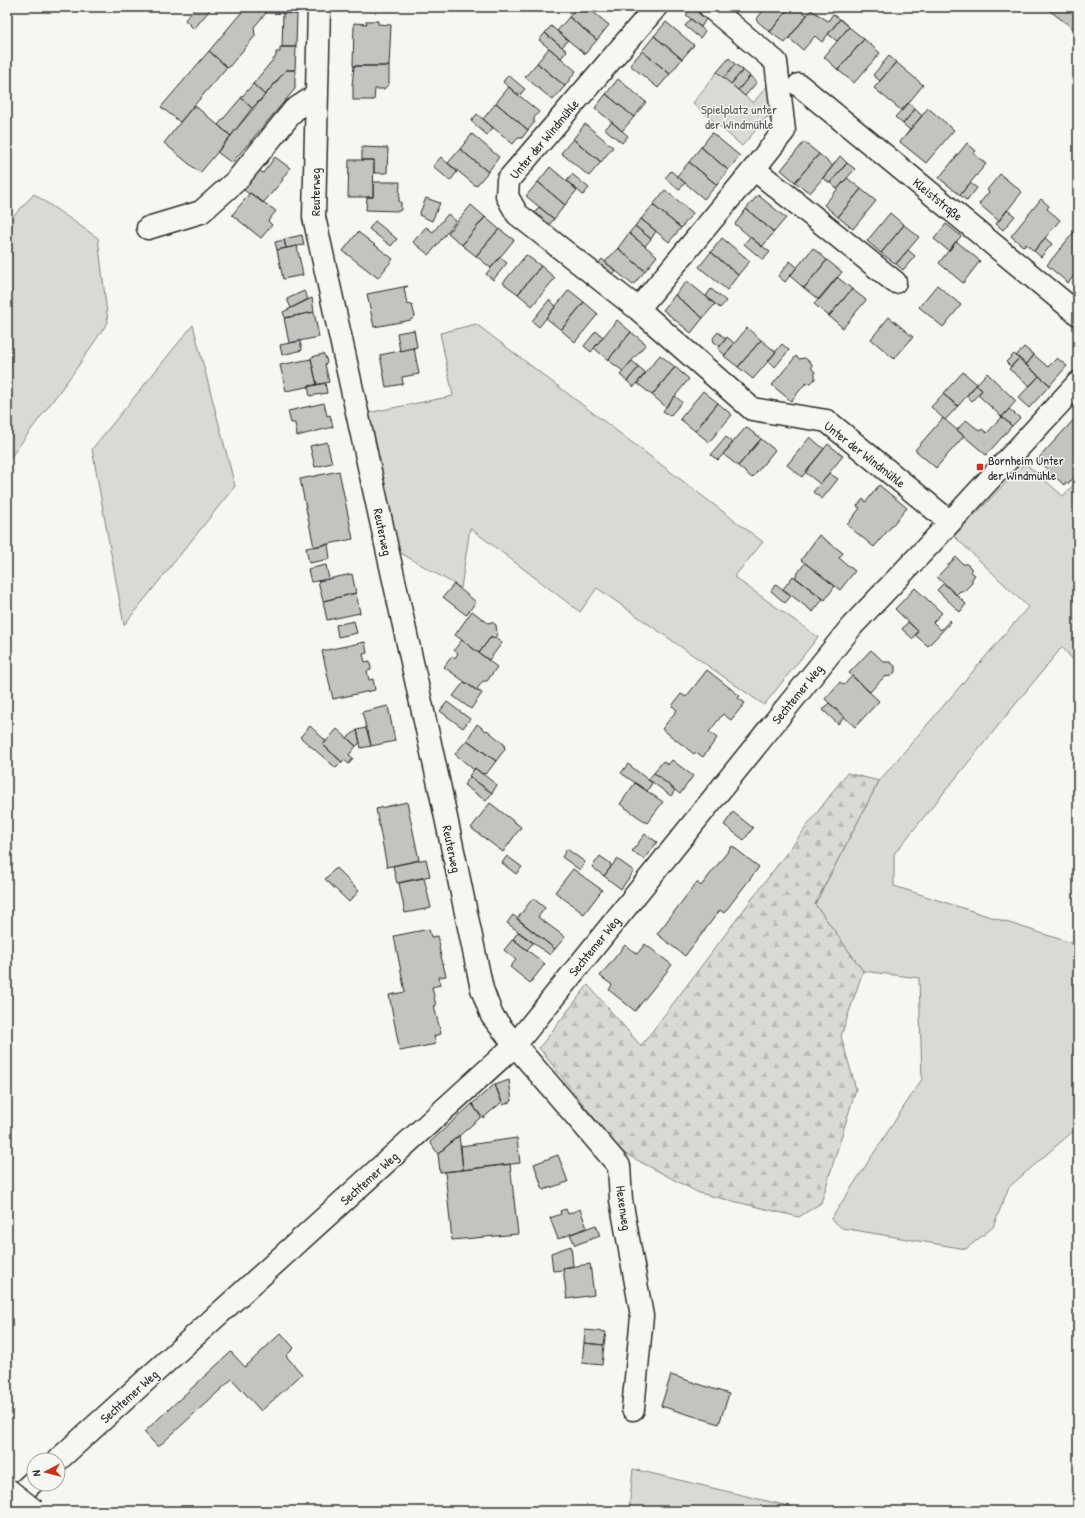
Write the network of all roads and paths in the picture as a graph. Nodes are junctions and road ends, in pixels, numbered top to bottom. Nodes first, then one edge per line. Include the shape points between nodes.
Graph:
1 (320, 7) edge
2 (656, 7) edge
3 (710, 7) edge
4 (798, 85) dead end
5 (317, 96) junction
6 (754, 169) junction
7 (148, 228) dead end
8 (895, 282) dead end
9 (638, 309) junction
10 (1078, 314) edge
11 (1078, 383) edge
12 (950, 522) junction
13 (515, 1045) junction
14 (633, 1409) dead end
15 (66, 1453) edge
16 (26, 1488) edge
17 (7, 1489) edge
18 (7, 1506) edge
19 (35, 1511) edge

1 - 5 street, Reuterweg
2 - 9 street, Unter der Windmühle via 508,180 506,196 517,214
3 - 6 street via 776,62 784,131
4 - 10 street, Kleiststraße
5 - 7 street via 294,110 237,180 201,212
5 - 13 street, Reuterweg via 314,217 482,990 492,1016
6 - 8 street
6 - 9 street
9 - 12 street, Unter der Windmühle via 752,409 827,421
11 - 12 street, Sechtemer Weg
12 - 13 street, Sechtemer Weg via 852,626
13 - 14 street, Hexenweg via 619,1166 621,1200 642,1316
13 - 15 street, Sechtemer Weg
16 - 18 street
17 - 19 street, bridge

